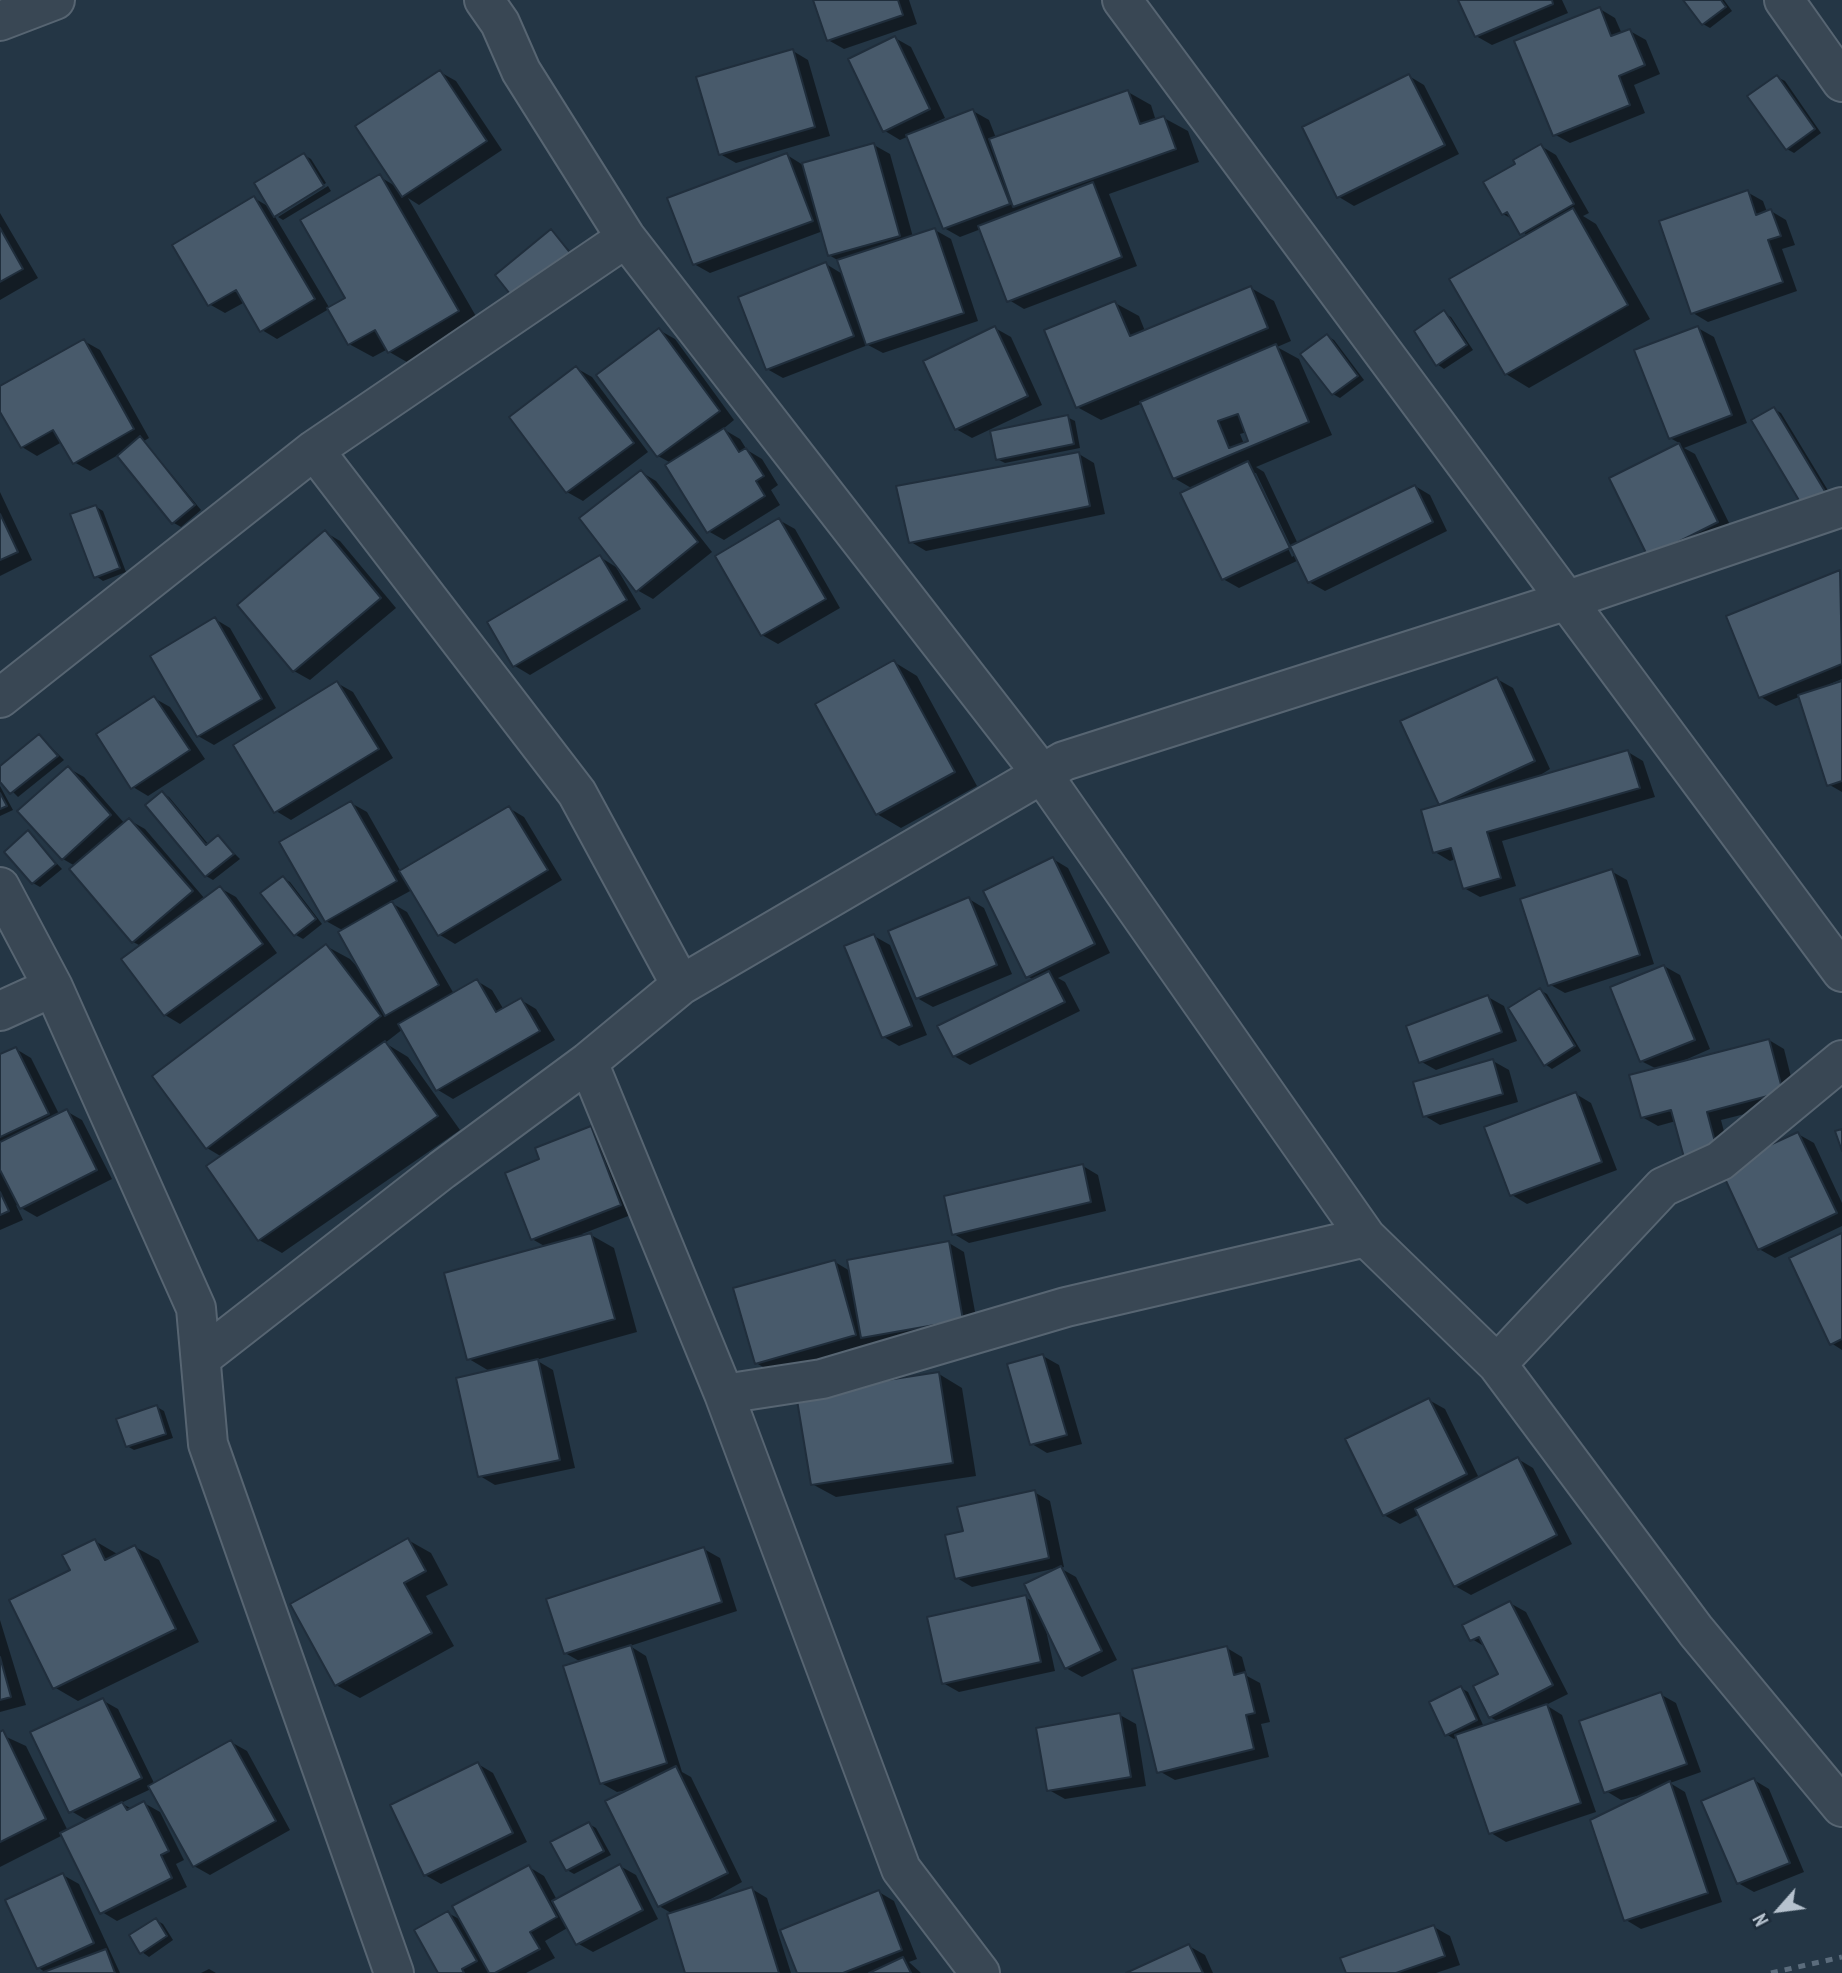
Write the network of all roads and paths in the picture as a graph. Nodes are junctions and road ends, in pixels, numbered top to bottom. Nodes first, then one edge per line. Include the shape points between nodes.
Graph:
1 (55, 0) edge
2 (484, 0) edge
3 (1122, 0) edge
4 (1784, 0) edge
5 (0, 21) edge
6 (1842, 82) edge
7 (626, 238) junction
8 (314, 450) junction
9 (1842, 507) edge
10 (1568, 600) junction
11 (0, 698) edge
12 (1042, 774) junction
13 (0, 887) edge
14 (1842, 972) edge
15 (681, 985) junction
16 (53, 987) junction
17 (0, 1011) edge
18 (1842, 1060) edge
19 (588, 1062) junction
20 (1366, 1237) junction
21 (196, 1308) junction
22 (251, 1319) junction
23 (201, 1358) junction
24 (1497, 1364) junction
25 (724, 1394) junction
26 (1842, 1807) edge
27 (394, 1973) edge
28 (979, 1973) edge

1 - 5 street
2 - 7 street via 500,23 521,71
3 - 10 street
4 - 6 street
7 - 8 street
7 - 12 street
8 - 11 street
8 - 15 street via 577,793
9 - 10 street
10 - 12 street via 1064,761
10 - 14 street
12 - 15 street
12 - 20 street
13 - 16 street
15 - 19 street
16 - 17 street
16 - 21 street
18 - 24 street via 1720,1161 1663,1187
19 - 22 street
19 - 25 street
20 - 24 street
20 - 25 street via 1066,1307 822,1379
21 - 22 street
21 - 23 street
22 - 23 street
23 - 27 street via 208,1444
24 - 26 street via 1696,1631
25 - 28 street via 901,1869

